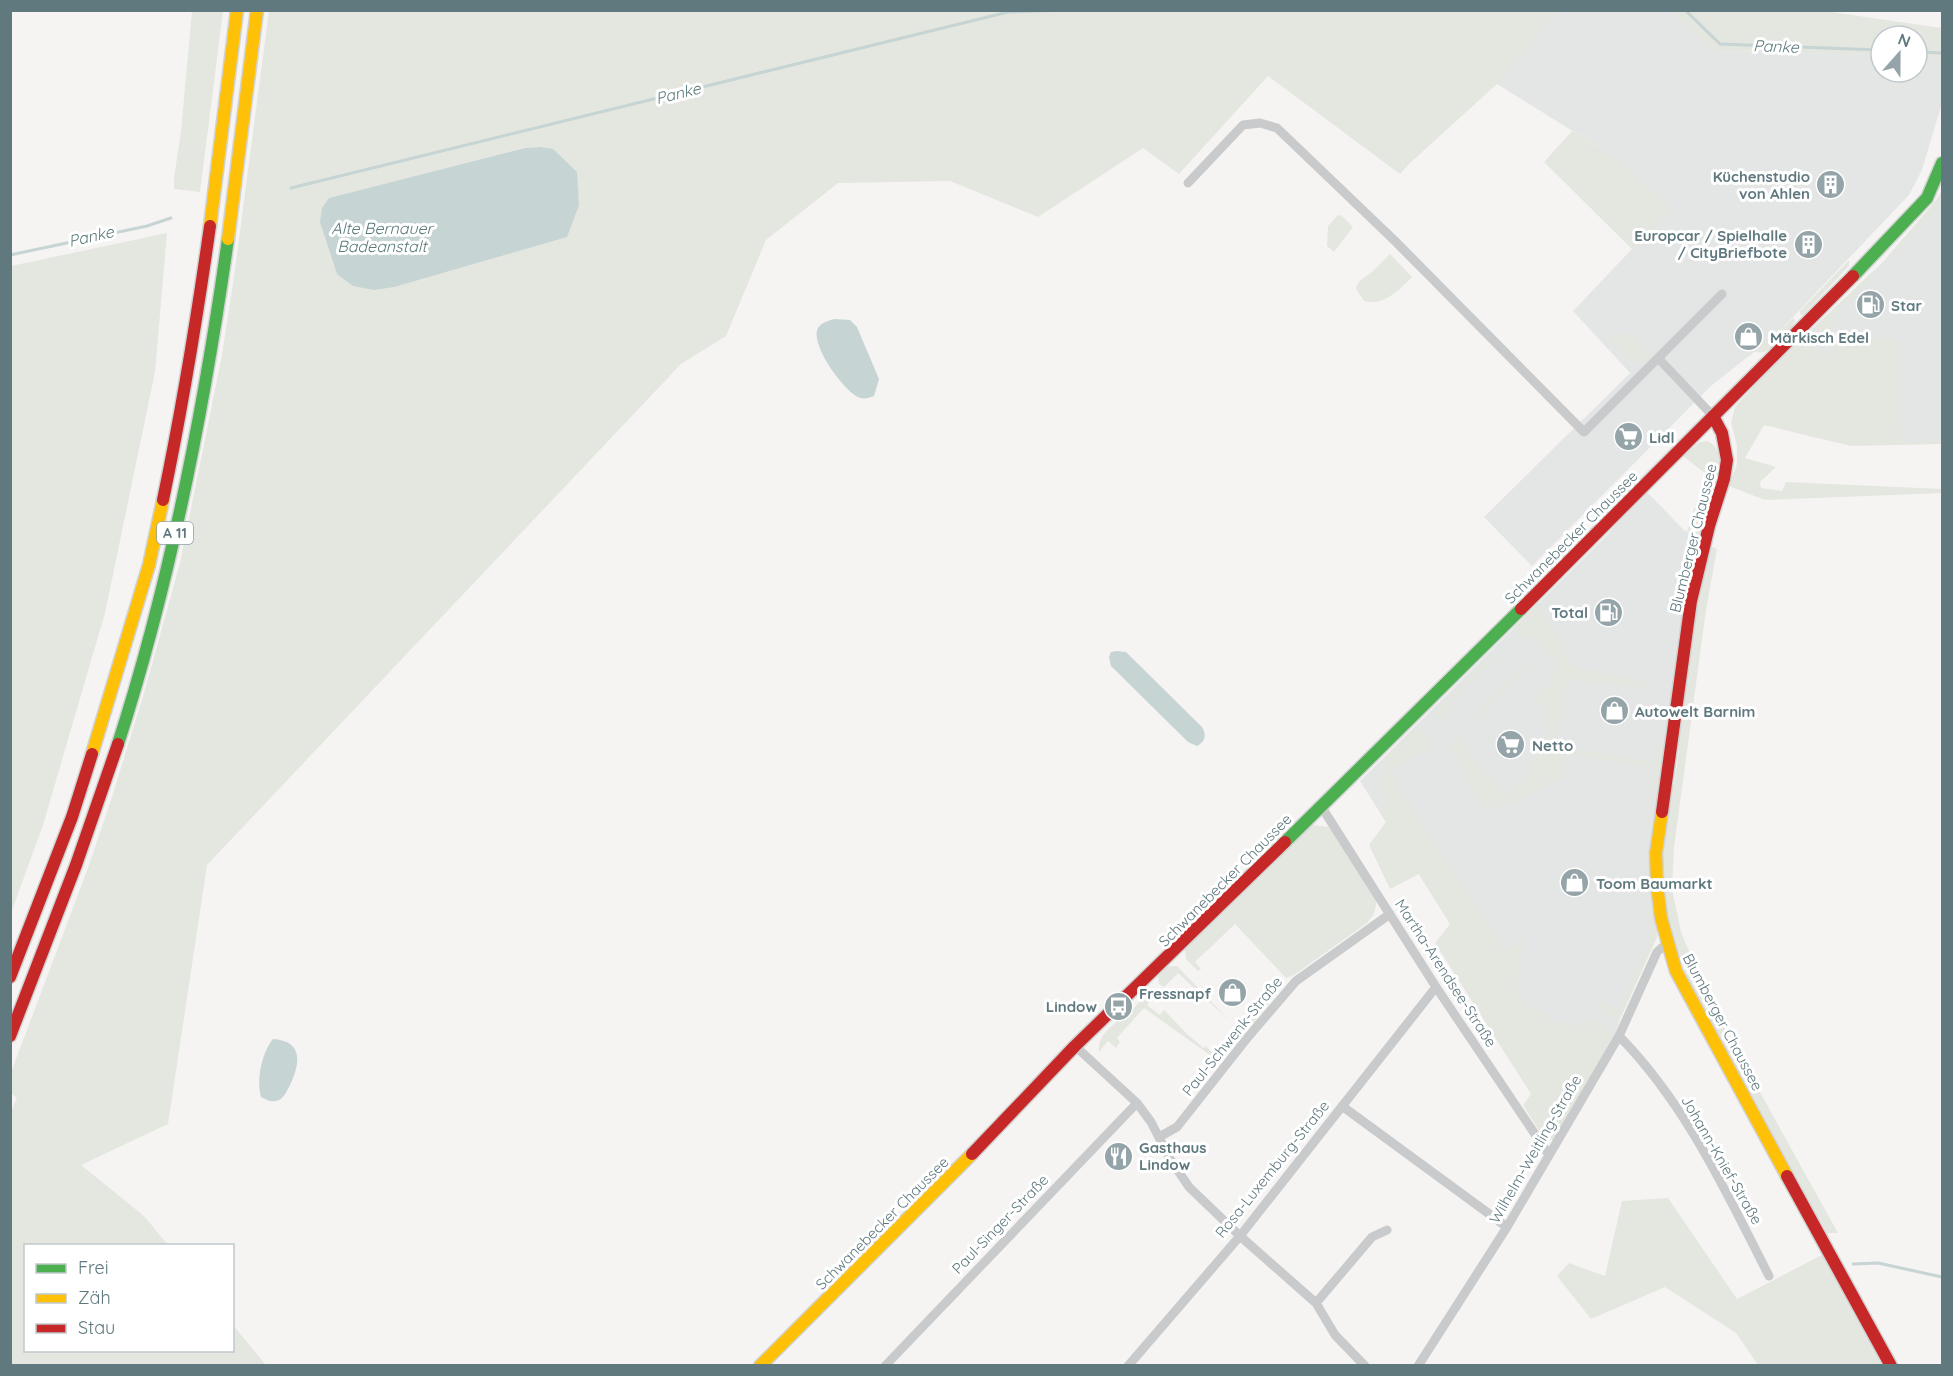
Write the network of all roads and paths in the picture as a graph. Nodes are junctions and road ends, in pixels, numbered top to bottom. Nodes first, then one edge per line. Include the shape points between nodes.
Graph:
1 (237, 10) edge
2 (257, 10) edge
3 (1942, 163) edge
4 (1940, 179) edge
5 (1188, 183) dead end
6 (1722, 294) dead end
7 (1658, 358) junction
8 (1713, 416) junction
9 (1321, 806) junction
10 (1390, 914) junction
11 (1667, 943) junction
12 (10, 977) edge
13 (1436, 987) junction
14 (10, 1036) edge
15 (1619, 1036) junction
16 (1075, 1046) junction
17 (1137, 1103) junction
18 (1342, 1106) junction
19 (1159, 1137) junction
20 (1549, 1155) junction
21 (1507, 1227) junction
22 (1387, 1230) dead end
23 (1240, 1236) junction
24 (1769, 1276) dead end
25 (1316, 1303) junction
26 (760, 1365) edge
27 (885, 1365) edge
28 (1128, 1365) edge
29 (1365, 1365) edge
30 (1418, 1365) edge
31 (1892, 1365) edge

1 - 12 main road, A 11 via 200,298 149,565 72,817
2 - 14 main road, A 11 via 211,352 169,561 135,690 92,821
3 - 4 main road, Schwanebecker Chaussee
4 - 8 main road, Schwanebecker Chaussee via 1904,224
5 - 7 street via 1243,125 1260,123 1277,128 1584,432
6 - 7 street
7 - 8 street
8 - 9 main road, Schwanebecker Chaussee
8 - 11 main road, Blumberger Chaussee via 1722,433 1727,460 1691,601 1656,853
9 - 10 street, Martha-Arendsee-Straße
9 - 16 main road, Schwanebecker Chaussee
10 - 13 street, Martha-Arendsee-Straße
10 - 19 street, Paul-Schwenk-Straße via 1296,981 1177,1127
11 - 15 street, Wilhelm-Weitling-Straße via 1657,952
11 - 31 main road, Blumberger Chaussee via 1682,981
13 - 18 street, Rosa-Luxemburg-Straße
13 - 20 street, Martha-Arendsee-Straße
15 - 20 street, Wilhelm-Weitling-Straße
15 - 24 street, Johann-Knief-Straße via 1683,1115
16 - 17 street
16 - 26 main road, Schwanebecker Chaussee
17 - 19 street
17 - 27 street, Paul-Singer-Straße
18 - 21 street
18 - 23 street, Rosa-Luxemburg-Straße
19 - 23 street via 1189,1187
20 - 21 street, Wilhelm-Weitling-Straße
21 - 30 street, Wilhelm-Weitling-Straße
22 - 25 street via 1372,1237
23 - 25 street
23 - 28 street, Rosa-Luxemburg-Straße
25 - 29 street via 1335,1335

